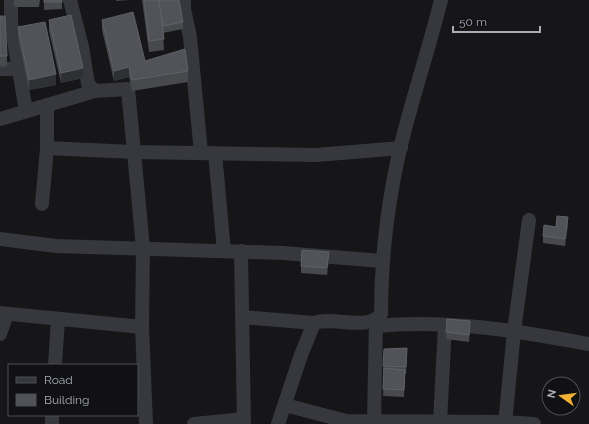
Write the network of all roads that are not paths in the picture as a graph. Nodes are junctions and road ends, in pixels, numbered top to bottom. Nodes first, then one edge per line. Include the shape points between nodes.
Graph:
1 (11, 0) edge
2 (70, 0) edge
3 (184, 0) edge
4 (441, 0) edge
5 (0, 69) edge
6 (19, 69) junction
7 (94, 91) junction
8 (47, 105) junction
9 (26, 111) junction
10 (0, 118) edge
11 (47, 148) junction
12 (401, 148) junction
13 (133, 152) junction
14 (208, 153) junction
15 (42, 204) dead end
16 (529, 220) dead end
17 (0, 239) edge
18 (143, 248) junction
19 (224, 251) junction
20 (241, 251) junction
21 (382, 261) junction
22 (4, 313) edge
23 (242, 317) junction
24 (58, 319) junction
25 (314, 323) junction
26 (376, 323) junction
27 (445, 325) junction
28 (142, 327) junction
29 (514, 331) junction
30 (0, 334) edge
31 (589, 344) edge
32 (55, 364) edge
33 (285, 405) junction
34 (244, 421) edge
35 (374, 422) junction
36 (440, 422) junction
37 (346, 423) edge
38 (505, 423) edge
39 (146, 424) edge
40 (194, 424) edge
41 (278, 424) edge
42 (534, 424) edge

1 - 6 street via 11,24
2 - 7 street via 88,84
3 - 14 street
4 - 12 street
5 - 6 street
6 - 9 street
7 - 8 street
7 - 13 street via 128,89
8 - 9 street
8 - 11 street
9 - 10 street
11 - 13 street
11 - 15 street
12 - 14 street via 316,155
12 - 21 street via 393,182
13 - 14 street
13 - 18 street
14 - 19 street
16 - 29 street
17 - 18 street via 56,246
18 - 19 street
18 - 28 street
19 - 20 street
20 - 21 street
20 - 23 street
21 - 26 street via 380,314
22 - 24 street
22 - 30 street
23 - 25 street
23 - 34 street
24 - 28 street
24 - 32 street
25 - 26 street via 323,320
25 - 33 street
26 - 27 street
26 - 35 street
27 - 29 street
27 - 36 street
28 - 39 street
29 - 31 street
29 - 38 street
33 - 37 street
33 - 41 street
34 - 40 street
35 - 36 street
35 - 37 street
36 - 38 street
38 - 42 street

